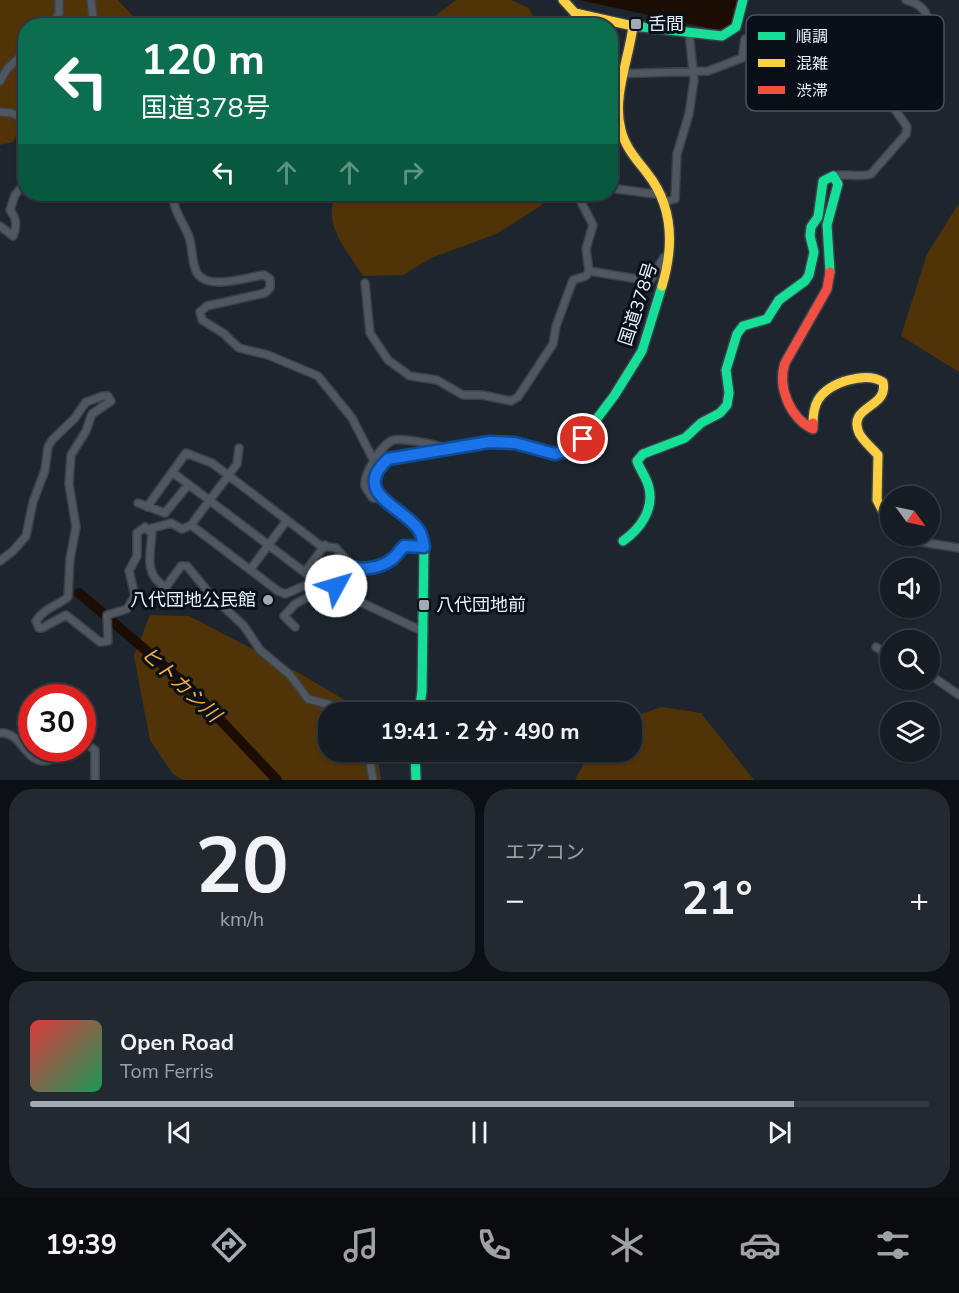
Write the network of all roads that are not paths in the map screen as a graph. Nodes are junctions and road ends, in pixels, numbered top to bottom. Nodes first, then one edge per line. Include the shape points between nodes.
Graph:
1 (59, 0) edge
2 (91, 0) edge
3 (563, 0) edge
4 (743, 0) edge
5 (906, 0) edge
6 (575, 13) junction
7 (927, 15) edge
8 (56, 18) edge
9 (93, 18) edge
10 (573, 18) edge
11 (598, 18) edge
12 (618, 23) edge
13 (633, 27) junction
14 (689, 32) junction
15 (745, 39) dead end
16 (18, 59) edge
17 (694, 72) junction
18 (618, 75) edge
19 (624, 75) junction
20 (0, 81) edge
21 (894, 111) edge
22 (0, 112) edge
23 (18, 116) edge
24 (833, 176) junction
25 (618, 190) edge
26 (18, 191) edge
27 (664, 199) junction
28 (174, 201) edge
29 (581, 201) edge
30 (0, 226) edge
31 (671, 237) junction
32 (589, 271) junction
33 (366, 283) dead end
34 (239, 448) dead end
35 (442, 449) junction
36 (374, 461) junction
37 (172, 472) junction
38 (229, 475) junction
39 (188, 485) junction
40 (382, 499) junction
41 (210, 501) junction
42 (138, 503) dead end
43 (880, 506) edge
44 (147, 507) junction
45 (287, 520) junction
46 (191, 525) junction
47 (149, 529) junction
48 (623, 541) dead end
49 (269, 545) junction
50 (325, 545) junction
51 (940, 545) edge
52 (424, 547) junction
53 (959, 548) edge
54 (0, 561) edge
55 (353, 567) junction
56 (250, 570) junction
57 (305, 573) junction
58 (316, 581) junction
59 (330, 589) junction
60 (295, 627) dead end
61 (424, 633) junction
62 (876, 647) dead end
63 (880, 650) edge
64 (940, 682) edge
65 (959, 695) edge
66 (320, 702) edge
67 (420, 702) edge
68 (0, 733) edge
69 (18, 740) edge
70 (95, 762) edge
71 (370, 762) edge
72 (415, 762) edge
73 (94, 780) edge
74 (373, 780) edge
75 (416, 780) edge

1 - 8 street
2 - 9 street
3 - 6 main road
4 - 14 main road via 738,25 730,33 722,36
5 - 7 street via 917,3
6 - 10 street
6 - 11 main road
12 - 13 main road
13 - 14 main road
13 - 19 main road, 国道378号
14 - 17 street
15 - 17 street via 742,58 717,69
16 - 20 street
17 - 19 street
17 - 27 street via 689,114 677,154 675,199
18 - 19 street
19 - 27 main road, 国道378号 via 619,112 622,135
21 - 24 street via 907,127 906,134 871,174
22 - 23 street
24 - 43 main road via 838,184 827,225 829,283 785,363 782,388 801,423 813,429 815,410 831,386 867,376 883,382 883,397 860,412 856,423 860,435 878,455
24 - 48 main road via 823,181 818,217 811,227 814,252 810,275 779,300 767,319 740,330 726,370 727,405 720,413 684,438 639,457 650,499 639,526
25 - 27 street
26 - 30 street via 10,210 17,226 13,236
27 - 31 main road, 国道378号
28 - 36 street via 200,276 213,282 264,275 270,279 270,288 265,293 207,306 200,312 202,320 239,348 268,355 318,376 352,418
29 - 32 street via 593,225 586,249
31 - 32 street via 666,240 662,263 650,281
31 - 35 main road, 国道378号 via 666,274 642,351 574,448 555,454 504,441
32 - 33 street via 573,280 553,344 518,397 511,401 463,396 437,381 410,376 388,360 370,333
34 - 38 street via 239,460
35 - 36 street via 440,445 392,440
35 - 40 main road, 国道378号 via 388,459 375,478
36 - 40 street via 365,488 373,498
37 - 38 street via 186,453
37 - 39 street
37 - 44 street
38 - 41 street
38 - 45 street
39 - 41 street
39 - 44 street via 165,513
40 - 52 main road via 417,528
41 - 46 street
41 - 49 street
42 - 44 street
45 - 49 street
45 - 50 street via 321,546
46 - 47 street via 182,529 166,523
46 - 56 street
47 - 54 street via 140,528 137,533 137,556 129,571 135,596 127,609 107,615 108,641 100,642 66,615 39,628 39,615 67,599 69,593 76,527 70,463 92,414 111,401 103,396 86,402 52,440 26,536
47 - 66 street via 149,567 157,583 166,587 181,566 187,566 244,626 260,650 290,675 308,699
49 - 56 street
49 - 57 street
50 - 55 street via 336,548
50 - 57 street
51 - 53 street
52 - 55 street via 404,546 393,560 369,568
52 - 61 main road
55 - 59 street
56 - 58 street via 285,594
57 - 58 street
58 - 59 street
59 - 60 street via 289,609 284,616
59 - 61 street
61 - 67 main road
62 - 63 street
64 - 65 street
68 - 69 street via 9,732
70 - 73 street
71 - 74 street
72 - 75 main road

